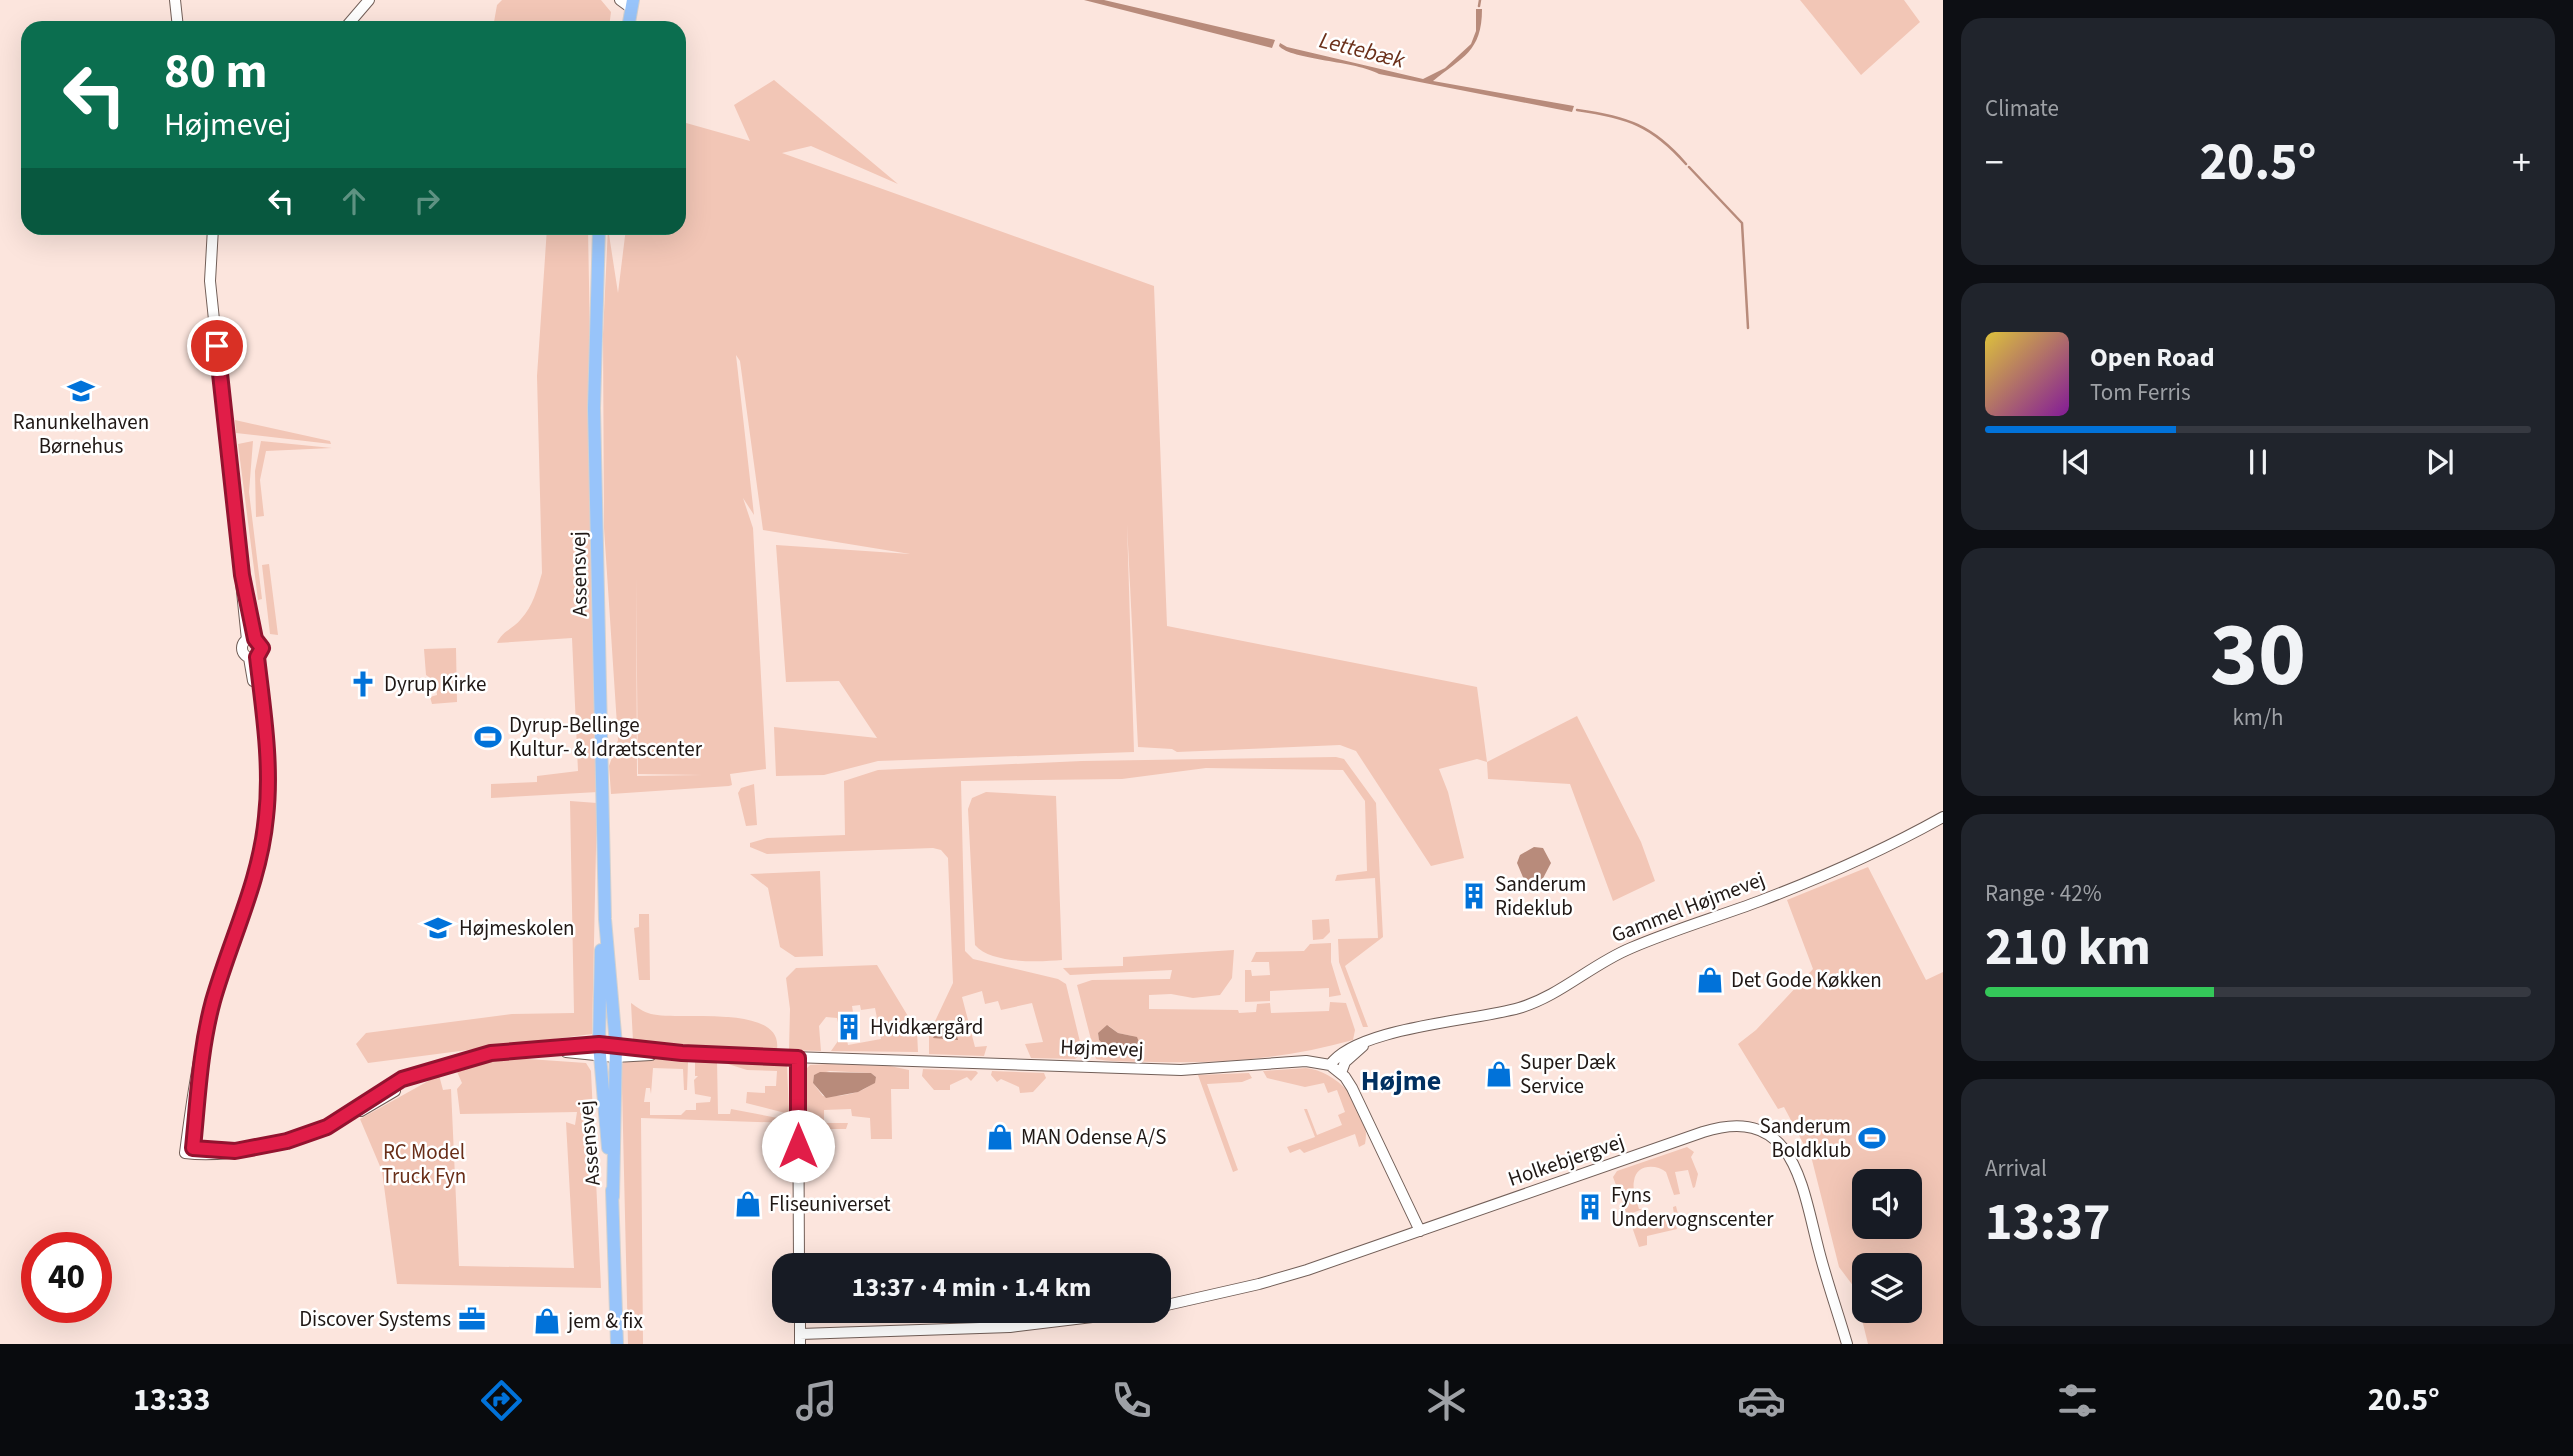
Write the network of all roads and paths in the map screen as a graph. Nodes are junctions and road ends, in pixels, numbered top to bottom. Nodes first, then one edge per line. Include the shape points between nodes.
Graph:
1 (175, 0) edge
2 (369, 0) edge
3 (620, 0) edge
4 (632, 4) edge
5 (177, 21) edge
6 (351, 21) edge
7 (213, 235) edge
8 (598, 235) edge
9 (1943, 817) edge
10 (1364, 1045) junction
11 (607, 1050) junction
12 (798, 1058) junction
13 (1330, 1065) junction
14 (1341, 1073) junction
15 (613, 1197) junction
16 (1420, 1231) junction
17 (799, 1253) edge
18 (1171, 1304) edge
19 (1043, 1323) edge
20 (800, 1339) edge
21 (617, 1344) edge
22 (1847, 1344) edge

1 - 5 street
2 - 6 street
3 - 4 street
7 - 11 street, Højmevej via 210,281 251,639 242,650 253,657 268,778 260,859 214,998 201,1054 189,1151 235,1151 287,1141 327,1127 387,1087 491,1053
8 - 11 main road, Assensvej via 594,408
9 - 10 street, Gammel Højmevej via 1836,870 1630,948 1523,1007 1452,1019
10 - 13 street, Gammel Højmevej via 1348,1049
10 - 14 street via 1345,1062
11 - 12 street, Højmevej
11 - 15 main road, Assensvej
11 - 15 main road, Assensvej
12 - 13 street, Højmevej via 1181,1070 1306,1061
12 - 17 street
13 - 14 street
14 - 16 street
15 - 21 main road, Assensvej
16 - 18 street, Holkebjergvej via 1259,1284
16 - 22 street, Holkebjergvej via 1712,1129 1751,1128 1776,1140 1797,1167
19 - 20 street

